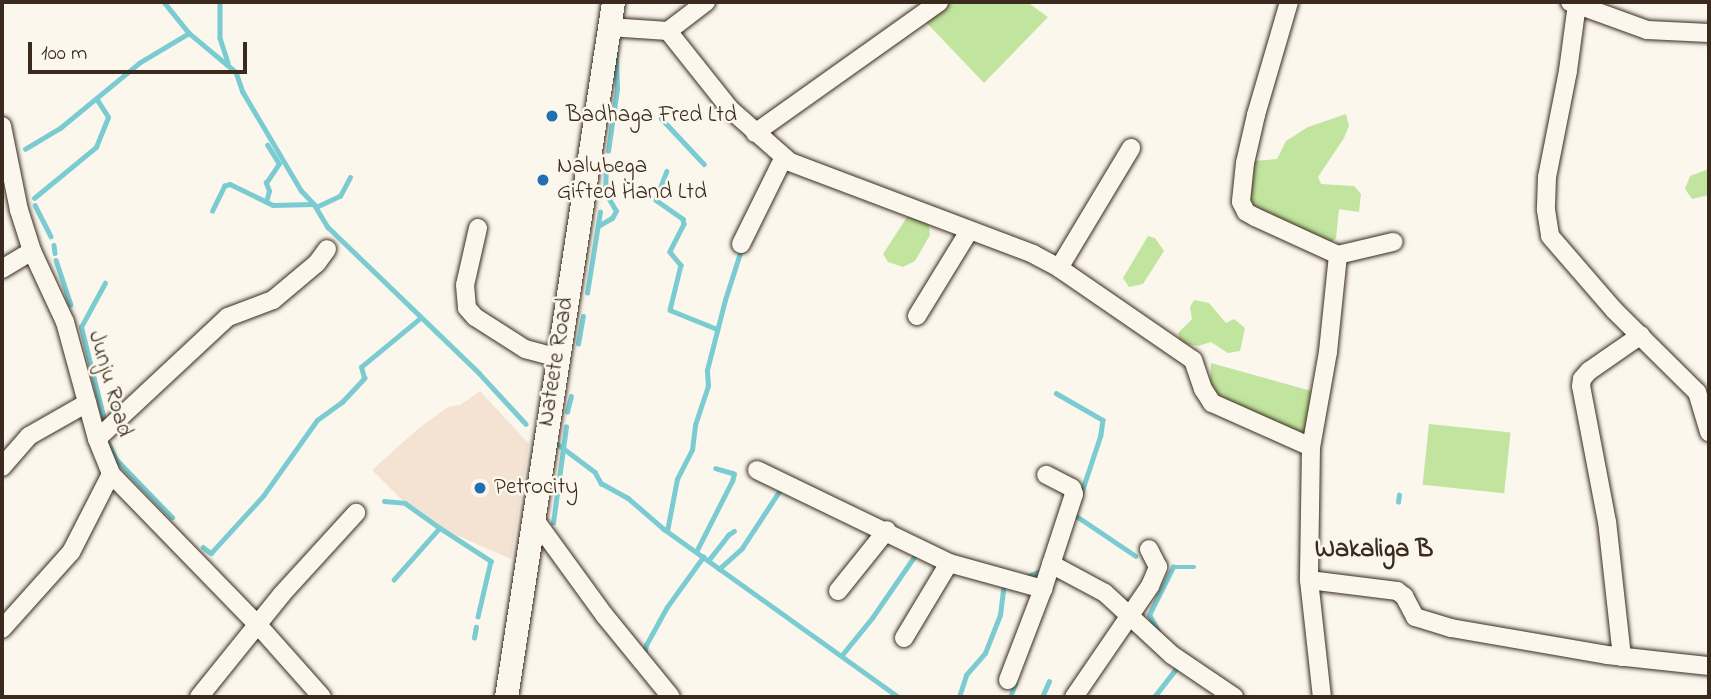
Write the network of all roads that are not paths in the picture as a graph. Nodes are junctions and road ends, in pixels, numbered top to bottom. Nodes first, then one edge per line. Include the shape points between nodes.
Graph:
1 (612, 2) edge
2 (706, 2) edge
3 (939, 2) edge
4 (1289, 2) edge
5 (1573, 3) edge
6 (609, 27) junction
7 (668, 32) junction
8 (1709, 33) edge
9 (2, 127) edge
10 (755, 133) junction
11 (1131, 148) dead end
12 (784, 157) junction
13 (8, 188) edge
14 (478, 228) dead end
15 (969, 231) junction
16 (1393, 242) dead end
17 (741, 244) dead end
18 (327, 248) dead end
19 (32, 251) junction
20 (1338, 255) junction
21 (1059, 268) junction
22 (2, 269) edge
23 (917, 316) dead end
24 (1642, 335) junction
25 (558, 358) junction
26 (1703, 388) edge
27 (87, 403) junction
28 (1709, 432) edge
29 (97, 439) junction
30 (1311, 447) junction
31 (2, 467) edge
32 (757, 470) dead end
33 (111, 474) junction
34 (1046, 475) dead end
35 (356, 513) dead end
36 (533, 517) junction
37 (887, 530) junction
38 (1149, 549) dead end
39 (949, 563) junction
40 (1051, 564) junction
41 (1309, 580) junction
42 (1043, 589) junction
43 (838, 591) dead end
44 (1130, 615) junction
45 (258, 625) junction
46 (2, 629) edge
47 (904, 638) dead end
48 (1622, 657) junction
49 (1709, 666) edge
50 (1007, 680) dead end
51 (199, 697) edge
52 (322, 697) edge
53 (506, 697) edge
54 (671, 697) edge
55 (1074, 697) edge
56 (1234, 697) edge
57 (1322, 697) edge

1 - 6 main road, Nateete Road
2 - 7 street
3 - 10 street
4 - 20 street via 1256,115 1241,202 1247,212
5 - 8 street via 1647,30
5 - 24 street via 1568,71 1547,177 1550,236
6 - 7 street
6 - 25 main road, Nateete Road
7 - 10 street via 718,96
9 - 13 street, Junju Road
10 - 12 street
11 - 21 street
12 - 15 street
12 - 17 street
13 - 19 street, Junju Road
14 - 25 street via 466,285 467,307 525,349
15 - 21 street
15 - 23 street
16 - 20 street
18 - 29 street via 317,263 273,300 228,317
19 - 22 street
19 - 27 street, Junju Road via 65,322
20 - 30 street via 1328,352
21 - 30 street via 1193,360 1212,403
24 - 26 street
24 - 48 street via 1589,371 1581,386 1607,522
25 - 36 main road, Nateete Road
26 - 28 street
27 - 29 street, Junju Road
27 - 31 street via 29,436
29 - 33 street, Junju Road
30 - 41 street
32 - 37 street via 857,523
33 - 45 street
33 - 46 street, Junju Road via 71,552
34 - 40 street via 1072,488 1074,494
35 - 45 street
36 - 53 main road, Nateete Road
36 - 54 street
37 - 39 street
37 - 43 street
38 - 44 street via 1158,567 1156,575
39 - 42 street
39 - 47 street
40 - 42 street
40 - 44 street via 1105,593
41 - 48 street via 1396,591 1404,596 1415,617 1428,623
41 - 57 street
42 - 50 street
44 - 55 street
44 - 56 street via 1172,655
45 - 51 street
45 - 52 street
48 - 49 street

